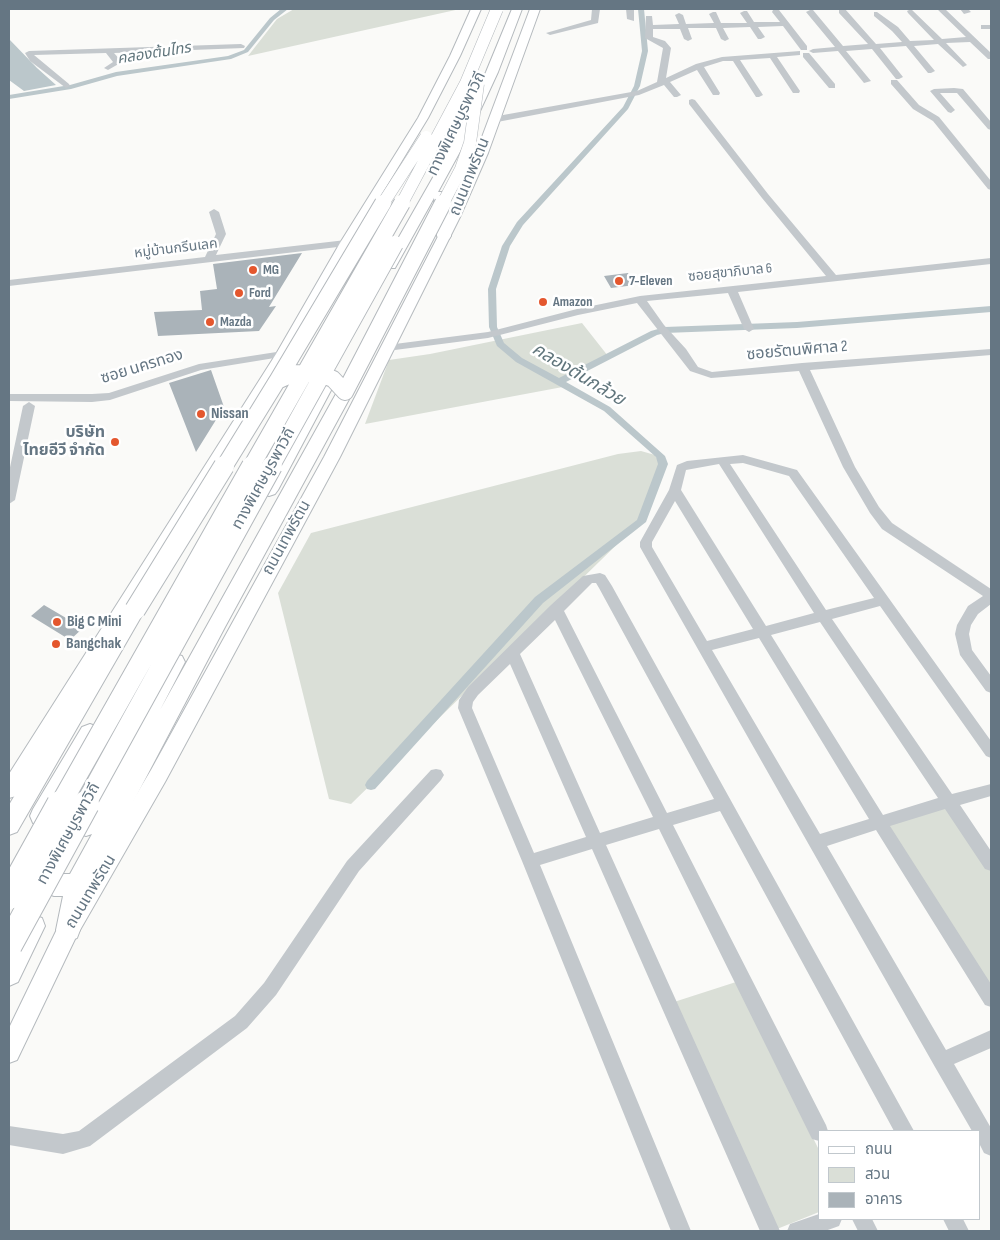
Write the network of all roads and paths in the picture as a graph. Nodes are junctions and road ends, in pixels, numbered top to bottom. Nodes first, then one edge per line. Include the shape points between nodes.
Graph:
1 (476, 9) edge
2 (493, 9) edge
3 (497, 9) edge
4 (509, 9) edge
5 (517, 9) edge
6 (535, 9) edge
7 (596, 9) edge
8 (630, 9) edge
9 (941, 9) edge
10 (842, 11) dead end
11 (911, 11) dead end
12 (776, 12) dead end
13 (810, 12) dead end
14 (744, 13) dead end
15 (713, 14) dead end
16 (877, 14) dead end
17 (680, 15) dead end
18 (631, 19) dead end
19 (786, 24) junction
20 (718, 25) junction
21 (751, 25) junction
22 (684, 26) junction
23 (550, 33) dead end
24 (761, 38) dead end
25 (688, 39) dead end
26 (725, 39) dead end
27 (972, 39) junction
28 (941, 43) junction
29 (907, 45) junction
30 (241, 46) dead end
31 (875, 47) junction
32 (840, 49) junction
33 (110, 51) junction
34 (805, 52) junction
35 (772, 55) junction
36 (991, 57) edge
37 (735, 58) junction
38 (699, 66) junction
39 (963, 66) dead end
40 (108, 68) dead end
41 (931, 71) dead end
42 (866, 81) dead end
43 (663, 82) junction
44 (472, 84) junction
45 (66, 86) dead end
46 (832, 86) dead end
47 (796, 91) dead end
48 (716, 92) dead end
49 (759, 94) dead end
50 (677, 95) dead end
51 (692, 102) dead end
52 (950, 110) dead end
53 (492, 120) junction
54 (991, 127) edge
55 (440, 178) junction
56 (991, 187) edge
57 (214, 212) dead end
58 (444, 236) junction
59 (346, 243) junction
60 (209, 259) junction
61 (991, 260) edge
62 (832, 277) junction
63 (9, 283) edge
64 (731, 288) junction
65 (640, 299) junction
66 (749, 329) dead end
67 (387, 348) junction
68 (991, 352) edge
69 (283, 354) junction
70 (802, 366) junction
71 (277, 381) junction
72 (345, 392) junction
73 (9, 398) edge
74 (29, 406) dead end
75 (15, 439) edge
76 (722, 460) junction
77 (675, 490) junction
78 (9, 500) edge
79 (991, 596) edge
80 (882, 601) junction
81 (556, 609) junction
82 (823, 616) junction
83 (762, 632) junction
84 (703, 647) junction
85 (512, 653) junction
86 (991, 687) edge
87 (991, 752) edge
88 (436, 775) dead end
89 (9, 790) edge
90 (991, 790) edge
91 (949, 800) junction
92 (723, 803) junction
93 (662, 822) junction
94 (879, 822) junction
95 (9, 825) edge
96 (596, 841) junction
97 (816, 842) junction
98 (530, 861) junction
99 (991, 864) edge
100 (9, 872) edge
101 (66, 885) junction
102 (9, 896) edge
103 (68, 930) junction
104 (9, 945) edge
105 (9, 974) edge
106 (991, 999) edge
107 (991, 1039) edge
108 (9, 1052) edge
109 (941, 1061) junction
110 (818, 1130) edge
111 (903, 1130) edge
112 (9, 1136) edge
113 (991, 1146) edge
114 (829, 1220) edge
115 (681, 1231) edge
116 (770, 1231) edge
117 (797, 1231) edge

1 - 59 main road via 423,118
2 - 100 highway via 436,134 338,309
3 - 44 highway, ทางพิเศษบูรพาวิถี, bridge
4 - 44 highway, ทางพิเศษบูรพาวิถี
5 - 55 highway, ถนนเทพรัตน via 482,96
6 - 53 main road, ถนนเทพรัตน
7 - 23 street via 595,21
8 - 18 street
9 - 27 street
10 - 31 street
11 - 28 street
12 - 19 street
13 - 32 street
14 - 21 street
15 - 20 street
16 - 29 street via 895,29
17 - 22 street
19 - 21 street
19 - 34 street
20 - 21 street
20 - 22 street
20 - 26 street
21 - 24 street
22 - 25 street
22 - 43 street via 649,22 649,38 667,48
27 - 28 street
27 - 36 street
28 - 29 street
28 - 39 street
29 - 31 street
29 - 41 street
30 - 33 street
31 - 32 street
31 - 56 street via 916,107 936,119
32 - 34 street
32 - 42 street
33 - 40 street via 118,62
33 - 45 street via 29,53
34 - 35 street via 781,51
34 - 46 street
35 - 37 street
35 - 47 street
37 - 38 street
37 - 49 street
38 - 43 street
38 - 48 street
43 - 50 street
43 - 53 street via 635,94
44 - 71 highway, bridge via 408,163
44 - 72 highway, bridge via 470,143 462,169
44 - 102 highway, ทางพิเศษบูรพาวิถี, bridge
44 - 104 highway, ทางพิเศษบูรพาวิถี, bridge via 410,217
51 - 62 street
52 - 54 street via 934,91 960,92
53 - 58 main road, ถนนเทพรัตน via 482,152
55 - 58 highway
55 - 101 highway, ถนนเทพรัตน via 399,250
57 - 60 street via 221,234
58 - 67 main road, ถนนเทพรัตน
59 - 60 street, หมู่บ้านกรีนเลค
59 - 69 main road
60 - 63 street, หมู่บ้านกรีนเลค
61 - 62 street, ซอยสุขาภิบาล 6
62 - 64 street, ซอยสุขาภิบาล 6
64 - 65 street, ซอยสุขาภิบาล 6
64 - 66 street
65 - 67 street, ซอยสุขาภิบาล 6 via 488,335
65 - 70 street, ซอยรัตนพิศาล 2 via 694,368 702,373 711,375
67 - 103 main road, ถนนเทพรัตน via 332,457 158,776
68 - 70 street, ซอยรัตนพิศาล 2
69 - 73 street, ซอย นครทอง via 199,367 110,396
69 - 89 main road
70 - 79 street via 849,467 874,510 903,538
71 - 72 highway, bridge via 295,373 320,374 333,379
71 - 95 highway, bridge via 135,610
72 - 101 highway via 215,627
74 - 75 street
75 - 78 street
76 - 77 street via 680,468
76 - 80 street via 743,459 793,473
76 - 82 street
77 - 83 street
77 - 84 street via 646,547
79 - 86 street via 973,610 962,634 965,651
80 - 82 street
80 - 87 street
81 - 85 street
81 - 92 street via 588,578 600,578
81 - 93 street
82 - 83 street
82 - 91 street
83 - 84 street
83 - 94 street
84 - 97 street
85 - 96 street
85 - 98 street via 473,691 466,700 465,708
88 - 112 street via 353,866 270,989 240,1022 83,1139 63,1144
90 - 91 street
91 - 94 street
91 - 99 street
92 - 93 street
92 - 111 street
93 - 96 street
93 - 110 street
94 - 97 street
94 - 106 street
96 - 98 street
96 - 116 street
97 - 109 street
98 - 115 street
101 - 103 highway
101 - 105 highway, ถนนเทพรัตน
103 - 108 main road, ถนนเทพรัตน
107 - 109 street
109 - 113 street
114 - 117 street

